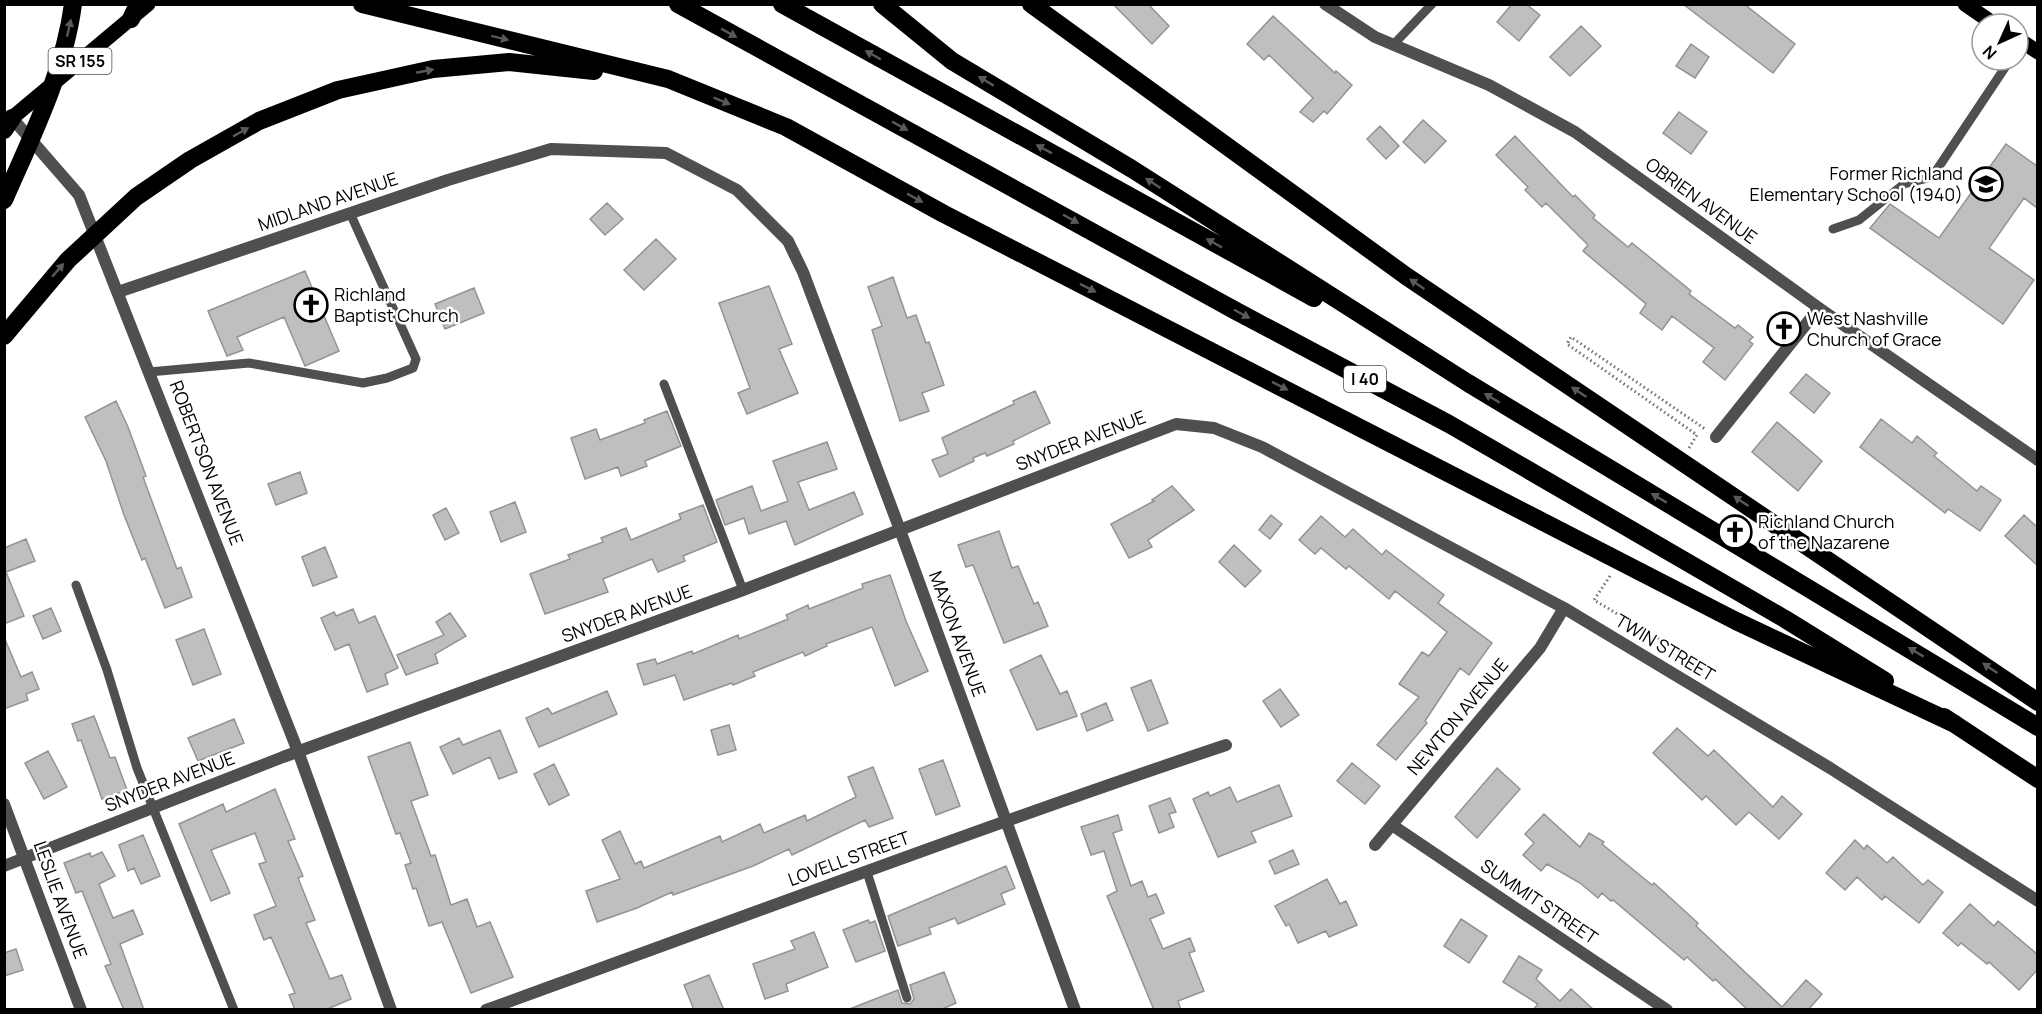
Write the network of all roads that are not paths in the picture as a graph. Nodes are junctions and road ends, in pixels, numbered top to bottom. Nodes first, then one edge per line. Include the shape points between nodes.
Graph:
1 (73, 4) edge
2 (148, 4) edge
3 (362, 4) edge
4 (678, 4) edge
5 (782, 4) edge
6 (882, 4) edge
7 (1031, 4) edge
8 (1324, 4) edge
9 (1432, 4) edge
10 (134, 12) edge
11 (1393, 45) junction
12 (2002, 72) edge
13 (668, 80) junction
14 (6, 120) edge
15 (4, 201) edge
16 (350, 213) junction
17 (1833, 229) dead end
18 (803, 272) joint
19 (118, 292) junction
20 (1819, 308) junction
21 (4, 336) edge
22 (149, 372) junction
23 (1468, 383) junction
24 (664, 384) dead end
25 (1716, 437) road end
26 (1262, 447) joint
27 (2037, 460) edge
28 (900, 530) junction
29 (76, 585) dead end
30 (743, 590) junction
31 (1564, 608) junction
32 (2037, 702) edge
33 (1955, 724) junction
34 (2037, 728) edge
35 (1226, 745) dead end
36 (299, 754) junction
37 (2037, 779) edge
38 (5, 805) edge
39 (153, 808) junction
40 (1005, 819) junction
41 (1392, 825) junction
42 (1374, 845) dead end
43 (26, 858) junction
44 (4, 866) edge
45 (867, 872) junction
46 (2037, 901) edge
47 (907, 998) dead end
48 (81, 1010) edge
49 (234, 1010) edge
50 (391, 1010) edge
51 (486, 1010) edge
52 (1075, 1010) edge
53 (1667, 1010) edge

15 -> 1 highway via 42,114 70,29
2 - 10 main road, ROBERTSON AVENUE / SR 155
3 -> 13 highway
4 -> 33 highway, I 40 via 1236,311 1449,423 1785,619
23 -> 5 highway, I 40
23 -> 6 highway via 1132,169 952,61
32 -> 7 highway via 1406,276
8 - 11 street, OBRIEN AVENUE
9 - 11 lane
10 - 14 main road, ROBERTSON AVENUE / SR 155
11 - 20 street, OBRIEN AVENUE via 1489,86 1575,132
12 - 17 lane via 1932,177 1905,184 1859,220
21 -> 13 highway via 68,260 136,197 190,160 259,122 338,90 434,69 509,62
13 -> 33 highway via 786,127 944,214 1736,621
14 - 19 street, ROBERTSON AVENUE via 79,195
16 - 18 street, MIDLAND AVENUE via 551,150 666,153 736,190 788,241
16 - 19 street, MIDLAND AVENUE
16 - 22 lane via 416,359 413,368 363,383 249,363
18 - 28 street, MAXON AVENUE
19 - 22 street, ROBERTSON AVENUE
20 - 25 street
20 - 27 street, OBRIEN AVENUE
22 - 36 street, ROBERTSON AVENUE
34 -> 23 highway, I 40
24 - 30 lane
26 - 28 street, SNYDER AVENUE via 1214,428 1176,424
26 - 31 street, TWIN STREET
28 - 30 street, SNYDER AVENUE
28 - 40 street, MAXON AVENUE
29 - 39 lane
30 - 36 street, SNYDER AVENUE
31 - 41 street, NEWTON AVENUE via 1540,648
31 - 46 street, TWIN STREET via 1830,768
33 - 37 highway, I 40
35 - 40 street, LOVELL STREET
36 - 39 street, SNYDER AVENUE
36 - 50 street, ROBERTSON AVENUE
38 - 43 street, LESLIE AVENUE
39 - 43 street, SNYDER AVENUE
39 - 49 lane
40 - 45 street, LOVELL STREET
40 - 52 street, MAXON AVENUE
41 - 42 street, NEWTON AVENUE
41 - 53 street, SUMMIT STREET
43 - 44 street, SNYDER AVENUE
43 - 48 street, LESLIE AVENUE
45 - 47 lane
45 - 51 street, LOVELL STREET

